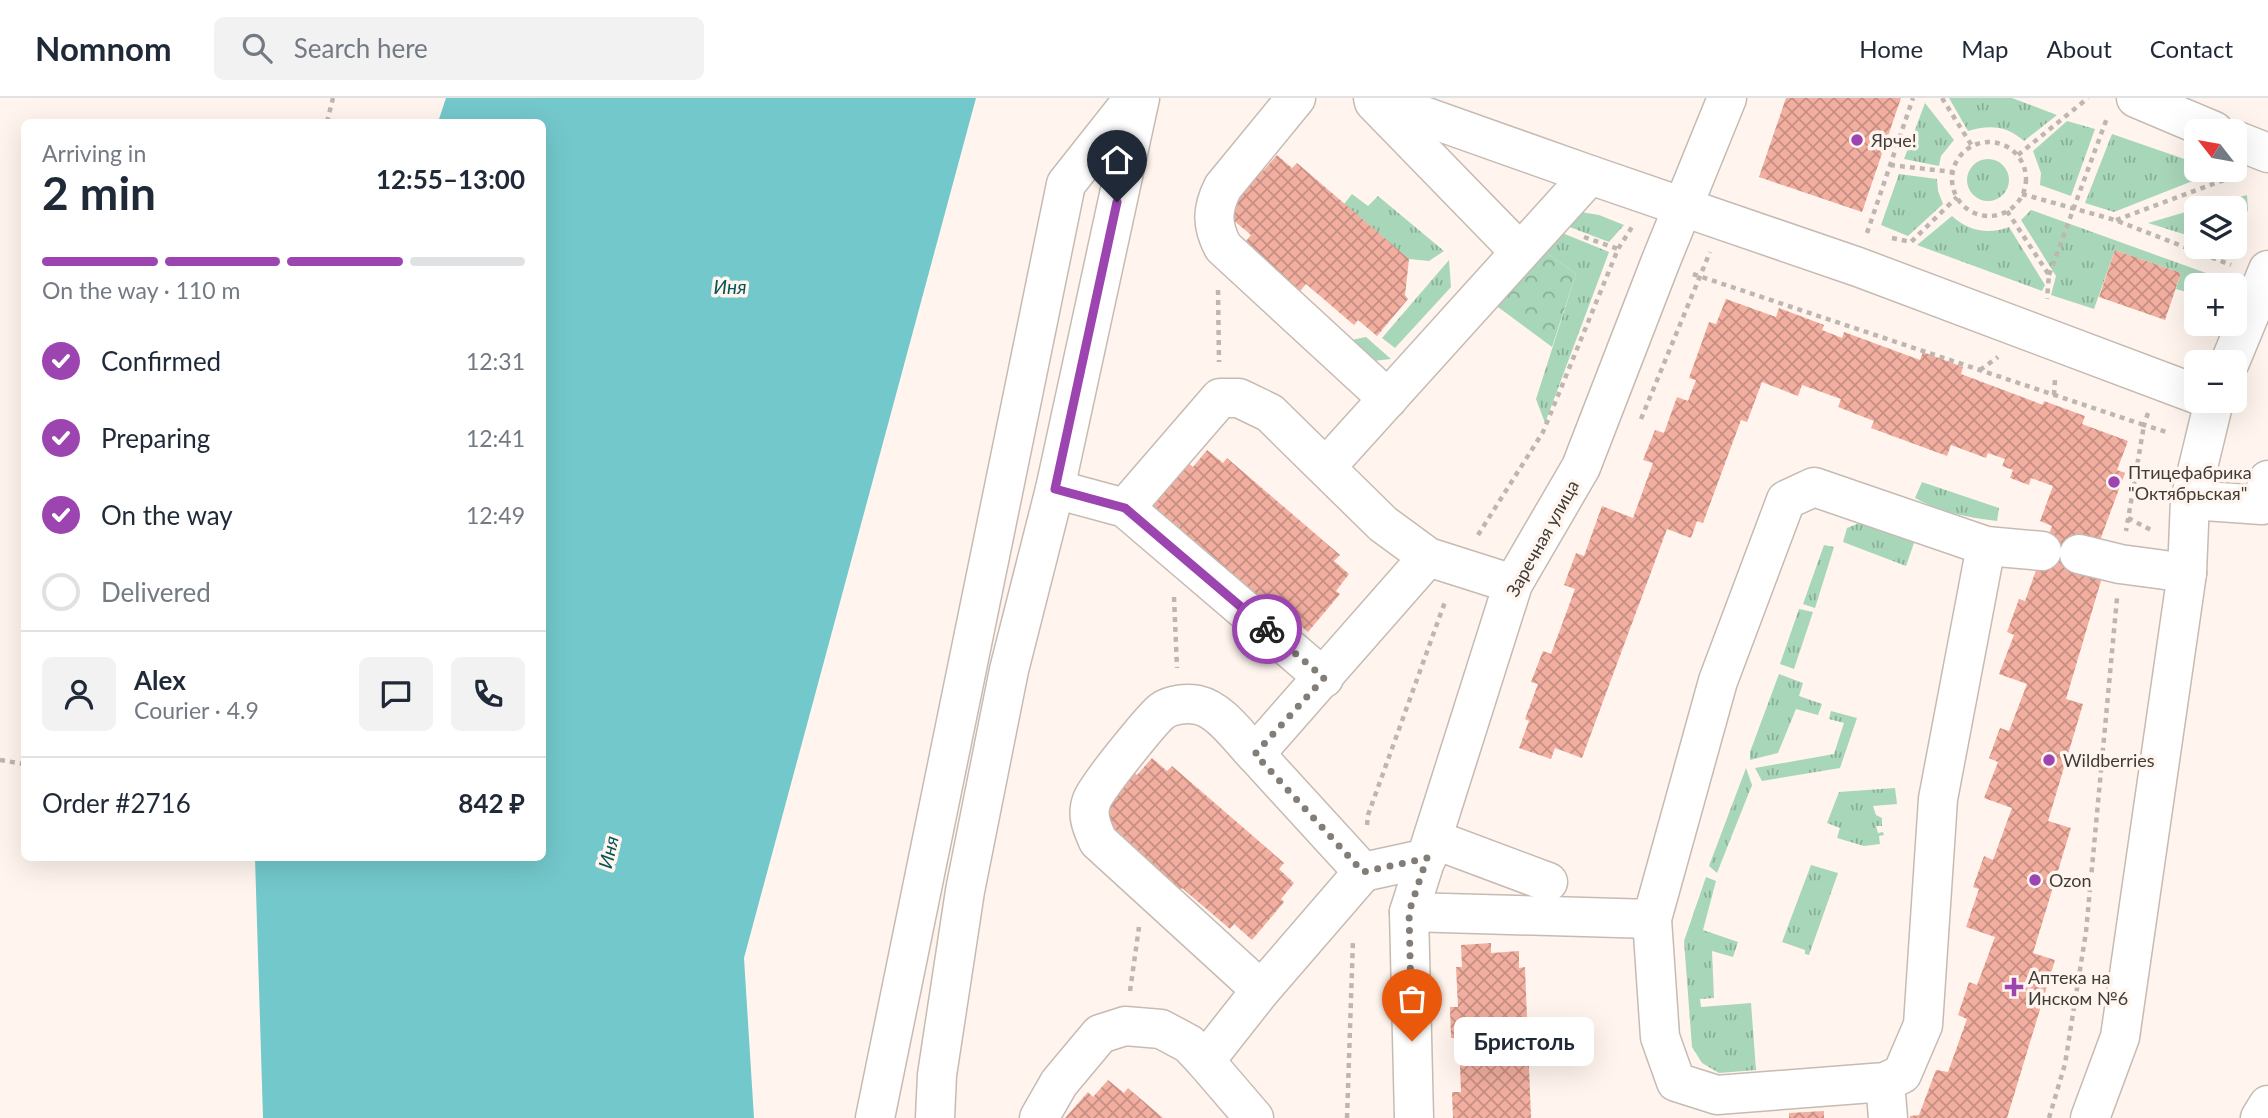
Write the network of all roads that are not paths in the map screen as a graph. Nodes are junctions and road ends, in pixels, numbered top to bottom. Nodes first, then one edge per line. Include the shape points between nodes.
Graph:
1 (1134, 98) edge
2 (1140, 98) edge
3 (1296, 98) edge
4 (1372, 98) edge
5 (1727, 98) edge
6 (2123, 104) edge
7 (2184, 122) edge
8 (1590, 176) junction
9 (1684, 207) junction
10 (1520, 252) junction
11 (2267, 276) edge
12 (2235, 350) edge
13 (2184, 389) edge
14 (1388, 399) junction
15 (2211, 413) edge
16 (1326, 467) junction
17 (2268, 480) edge
18 (1055, 489) junction
19 (2190, 500) junction
20 (1125, 508) junction
21 (1986, 546) junction
22 (1428, 557) junction
23 (2187, 573) junction
24 (1513, 584) junction
25 (1324, 678) junction
26 (1255, 754) junction
27 (1430, 849) junction
28 (1363, 872) junction
29 (1548, 882) dead end
30 (1409, 912) junction
31 (1652, 919) junction
32 (1261, 990) junction
33 (1205, 1061) junction
34 (1886, 1100) edge
35 (2268, 1105) edge
36 (875, 1118) edge
37 (935, 1118) edge
38 (1040, 1118) edge
39 (1254, 1118) edge
40 (1414, 1118) edge
41 (2090, 1118) edge
42 (2260, 1118) edge

1 - 36 street via 1066,184
2 - 18 street
3 - 14 street via 1223,187 1214,203 1216,234 1223,247
4 - 8 street
4 - 10 street
5 - 9 street, Заречная улица
6 - 7 street
8 - 9 street
8 - 10 street
9 - 13 street
9 - 24 street, Заречная улица via 1581,467
10 - 14 street
11 - 12 street
14 - 16 street
15 - 19 street
16 - 20 street via 1270,413 1239,398 1220,398
16 - 22 street via 1383,524
17 - 19 street via 2262,505
18 - 20 street
18 - 37 street via 1009,670 965,891 937,1075
19 - 23 street
20 - 25 street
21 - 23 street
21 - 31 street via 1814,487 1786,500 1718,681
21 - 34 street via 1938,799 1923,1025
22 - 24 street
22 - 25 street
23 - 41 street via 2120,1037
24 - 27 street, Заречная улица
25 - 26 street
26 - 28 street
26 - 32 street via 1209,710 1179,704 1163,711 1092,798 1089,818 1098,841
27 - 28 street
27 - 29 street
27 - 30 street, Заречная улица
28 - 32 street
30 - 31 street
30 - 40 street, Заречная улица
31 - 34 street via 1660,1037 1676,1082 1717,1095
32 - 33 street
33 - 38 street via 1189,1044 1161,1029 1125,1027 1100,1034 1059,1083
33 - 39 street
35 - 42 street

